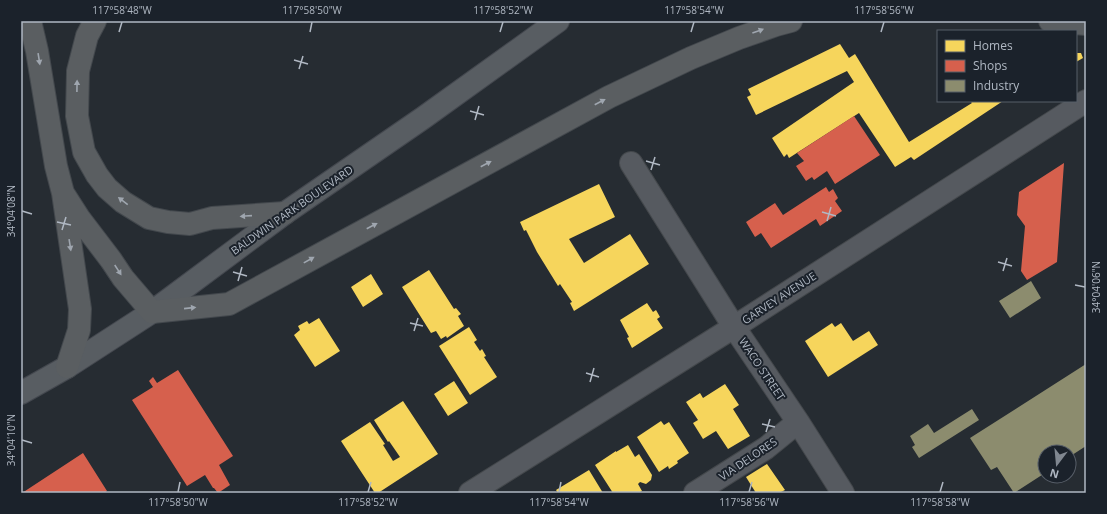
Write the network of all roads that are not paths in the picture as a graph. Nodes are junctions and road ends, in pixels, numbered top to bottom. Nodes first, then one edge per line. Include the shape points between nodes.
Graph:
1 (30, 21) edge
2 (94, 21) edge
3 (791, 21) edge
4 (1050, 21) edge
5 (554, 24) edge
6 (1086, 24) edge
7 (1086, 101) edge
8 (631, 163) dead end
9 (62, 193) junction
10 (285, 213) junction
11 (152, 312) junction
12 (734, 327) junction
13 (67, 367) junction
14 (21, 393) edge
15 (798, 422) junction
16 (470, 493) edge
17 (696, 493) edge
18 (843, 493) edge

1 -> 9 highway
10 -> 2 highway via 212,218 190,224 168,222 149,218 123,202 107,188 84,152 77,116 78,71 87,36
11 -> 3 highway via 229,304 609,97 691,58 739,38
4 - 6 highway
5 - 10 main road, BALDWIN PARK BOULEVARD
7 - 12 street, GARVEY AVENUE
8 - 12 street, WACO STREET
9 -> 11 highway via 123,278
9 -> 13 highway via 80,309 79,330
10 - 11 main road, BALDWIN PARK BOULEVARD
11 - 13 main road, BALDWIN PARK BOULEVARD
12 - 15 street, WACO STREET
12 - 16 street, GARVEY AVENUE
13 - 14 main road, BALDWIN PARK BOULEVARD
15 - 17 street, VIA DELORES via 766,448
15 - 18 street, WACO STREET

